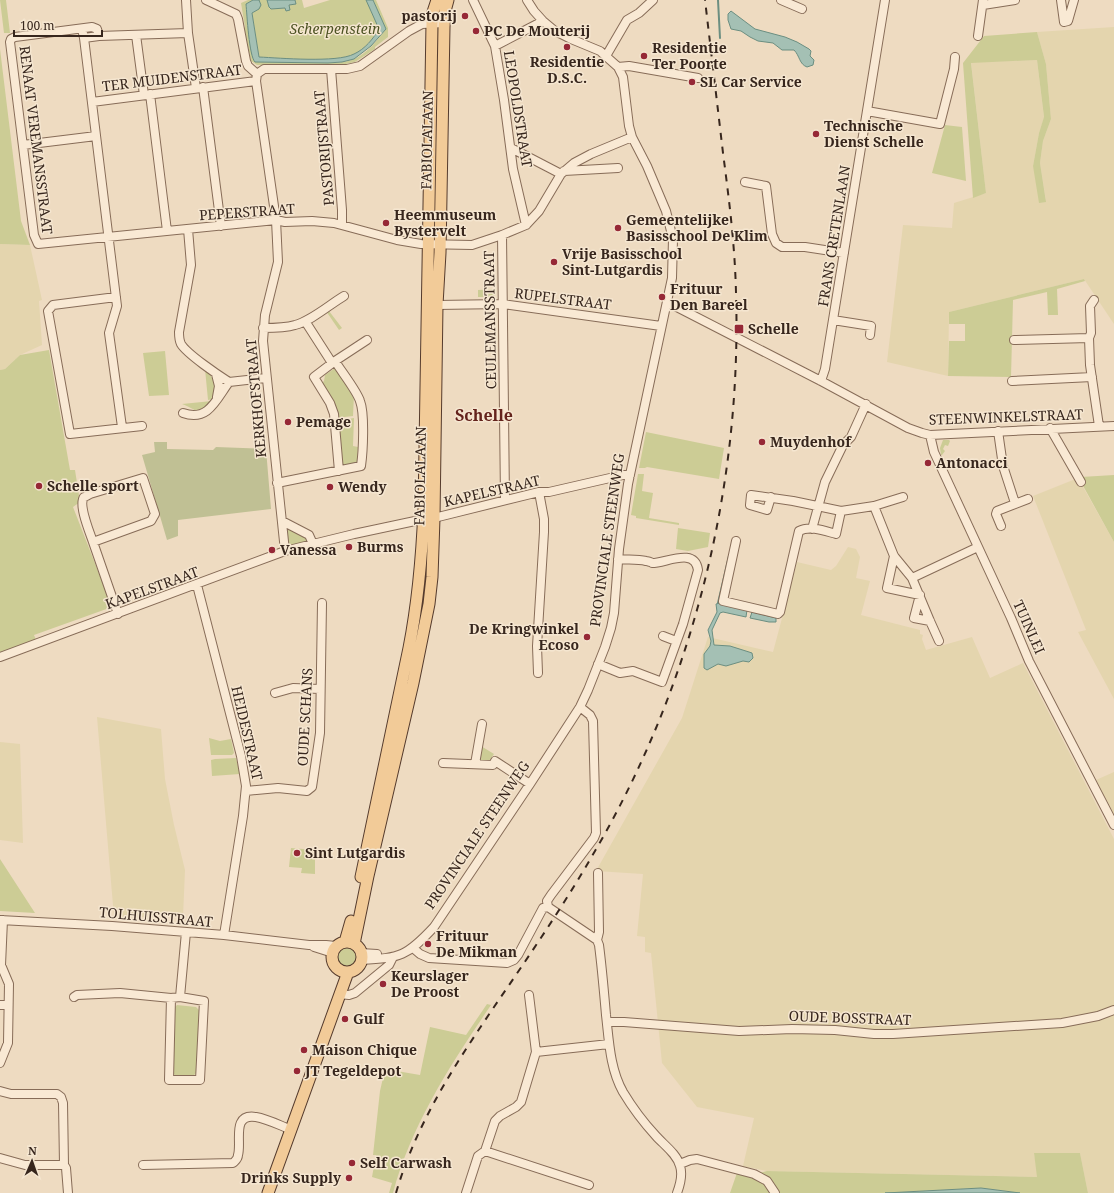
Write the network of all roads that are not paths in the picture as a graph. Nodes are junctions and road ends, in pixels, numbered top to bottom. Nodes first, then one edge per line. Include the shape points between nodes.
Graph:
1 (186, 0) edge
2 (206, 0) edge
3 (437, 0) edge
4 (448, 0) edge
5 (473, 0) edge
6 (527, 0) edge
7 (653, 0) edge
8 (782, 0) edge
9 (885, 0) edge
10 (1015, 0) edge
11 (1060, 0) edge
12 (1074, 0) edge
13 (983, 2) edge
14 (802, 10) dead end
15 (543, 21) junction
16 (432, 23) junction
17 (444, 23) junction
18 (82, 29) junction
19 (188, 33) junction
20 (136, 35) junction
21 (99, 36) junction
22 (978, 36) dead end
23 (84, 38) junction
24 (495, 46) junction
25 (606, 56) junction
26 (955, 57) dead end
27 (618, 67) junction
28 (331, 69) junction
29 (256, 77) junction
30 (698, 78) dead end
31 (199, 88) junction
32 (147, 95) junction
33 (92, 102) junction
34 (867, 111) junction
35 (96, 136) junction
36 (632, 137) junction
37 (23, 145) junction
38 (511, 148) junction
39 (618, 168) dead end
40 (563, 173) junction
41 (745, 182) dead end
42 (276, 220) junction
43 (342, 224) junction
44 (526, 225) junction
45 (221, 226) junction
46 (188, 229) junction
47 (167, 232) junction
48 (502, 236) junction
49 (109, 237) junction
50 (38, 244) joint
51 (428, 245) junction
52 (440, 245) junction
53 (844, 253) junction
54 (344, 296) dead end
55 (116, 297) junction
56 (1094, 300) dead end
57 (667, 302) junction
58 (503, 304) junction
59 (437, 305) junction
60 (833, 320) junction
61 (305, 321) junction
62 (661, 326) junction
63 (263, 328) junction
64 (870, 334) dead end
65 (1089, 338) junction
66 (367, 340) dead end
67 (1014, 340) dead end
68 (334, 362) junction
69 (216, 374) junction
70 (1092, 376) junction
71 (266, 378) junction
72 (821, 380) junction
73 (1012, 381) dead end
74 (229, 382) junction
75 (217, 398) junction
76 (866, 404) junction
77 (182, 413) dead end
78 (142, 426) dead end
79 (1099, 426) junction
80 (1114, 426) edge
81 (122, 427) junction
82 (1050, 428) junction
83 (998, 431) junction
84 (930, 434) junction
85 (340, 471) junction
86 (630, 475) junction
87 (1080, 482) dead end
88 (278, 483) junction
89 (539, 492) junction
90 (771, 497) dead end
91 (903, 497) dead end
92 (1028, 499) dead end
93 (505, 500) junction
94 (1015, 503) junction
95 (874, 506) junction
96 (818, 507) junction
97 (841, 511) junction
98 (429, 519) junction
99 (282, 521) junction
100 (1001, 526) dead end
101 (812, 529) junction
102 (92, 538) junction
103 (736, 541) dead end
104 (312, 544) junction
105 (978, 547) junction
106 (285, 551) junction
107 (894, 556) junction
108 (618, 559) junction
109 (912, 578) junction
110 (197, 585) junction
111 (920, 595) junction
112 (322, 604) dead end
113 (118, 614) junction
114 (930, 621) junction
115 (662, 636) dead end
116 (676, 641) junction
117 (939, 641) dead end
118 (0, 657) edge
119 (598, 664) junction
120 (538, 673) dead end
121 (320, 689) junction
122 (275, 693) dead end
123 (580, 707) junction
124 (482, 724) dead end
125 (443, 763) dead end
126 (475, 764) junction
127 (530, 784) junction
128 (246, 790) junction
129 (1114, 826) edge
130 (598, 873) dead end
131 (548, 907) junction
132 (1, 920) edge
133 (186, 932) junction
134 (224, 935) junction
135 (597, 940) junction
136 (342, 946) junction
137 (413, 948) junction
138 (361, 957) junction
139 (393, 957) junction
140 (342, 975) junction
141 (344, 995) junction
142 (529, 995) dead end
143 (74, 997) dead end
144 (180, 997) junction
145 (171, 998) junction
146 (4, 1005) edge
147 (1114, 1010) edge
148 (607, 1022) junction
149 (328, 1024) junction
150 (609, 1044) junction
151 (536, 1052) junction
152 (0, 1063) edge
153 (0, 1091) edge
154 (292, 1130) junction
155 (485, 1151) junction
156 (0, 1158) edge
157 (680, 1164) junction
158 (64, 1165) junction
159 (143, 1165) dead end
160 (589, 1185) dead end
161 (68, 1193) edge
162 (268, 1193) edge
163 (466, 1193) edge
164 (677, 1193) edge
165 (775, 1193) edge

1 - 19 street
2 - 29 street via 236,14 246,61
3 - 16 main road, FABIOLALAAN
4 - 17 main road, FABIOLALAAN
5 - 24 street, LEOPOLDSTRAAT
6 - 15 street, PROVINCIALE STEENWEG
7 - 25 street via 627,20
8 - 14 street
9 - 34 street, FRANS CRETENLAAN
10 - 13 street
11 - 12 street via 1064,22 1068,21
13 - 22 street
15 - 24 street
15 - 25 street, PROVINCIALE STEENWEG via 555,31
16 - 17 street, TER MUIDENSTRAAT
16 - 28 street, TER MUIDENSTRAAT via 422,24 409,31 360,66
16 - 51 main road, FABIOLALAAN
17 - 52 main road, FABIOLALAAN
18 - 21 street via 95,27
18 - 23 street
18 - 37 street, RENAAT VEREMANSSTRAAT via 11,39
19 - 20 street
19 - 31 street
20 - 21 street
20 - 32 street
21 - 23 street
23 - 33 street
24 - 38 street, LEOPOLDSTRAAT
25 - 27 street, PROVINCIALE STEENWEG
26 - 34 street via 940,124
27 - 30 street via 629,66
27 - 36 street, PROVINCIALE STEENWEG via 623,77
28 - 29 street, TER MUIDENSTRAAT via 264,69
28 - 43 street, PASTORIJSTRAAT
29 - 31 street, TER MUIDENSTRAAT
29 - 42 street, KERKHOFSTRAAT
31 - 32 street, TER MUIDENSTRAAT
31 - 45 street
32 - 33 street, TER MUIDENSTRAAT
32 - 47 street
33 - 35 street
34 - 53 street, FRANS CRETENLAAN
35 - 37 street
35 - 49 street
36 - 40 street, PEPERSTRAAT via 591,154 574,163
36 - 57 street, PROVINCIALE STEENWEG via 666,211 673,239 672,278
37 - 50 street, RENAAT VEREMANSSTRAAT via 34,235
38 - 40 street
38 - 44 street, LEOPOLDSTRAAT
39 - 40 street
40 - 44 street, PEPERSTRAAT via 539,211
41 - 53 street via 770,185 772,234 778,246
42 - 43 street, PEPERSTRAAT
42 - 45 street, PEPERSTRAAT
42 - 63 street, KERKHOFSTRAAT via 278,262
43 - 51 street, PEPERSTRAAT via 397,240
44 - 48 street, PEPERSTRAAT
45 - 46 street, PEPERSTRAAT
46 - 47 street, PEPERSTRAAT
46 - 69 street via 191,265 179,340 182,346
47 - 49 street, PEPERSTRAAT
48 - 52 street, PEPERSTRAAT via 472,245
48 - 58 street, CEULEMANSSTRAAT
49 - 50 street, PEPERSTRAAT
49 - 55 street
51 - 52 street, PEPERSTRAAT
51 - 98 main road, FABIOLALAAN
52 - 59 main road, FABIOLALAAN
53 - 60 street, FRANS CRETENLAAN
54 - 61 street
55 - 81 street via 116,312 109,333
55 - 81 street via 53,305 48,311 70,434
56 - 65 street via 1090,306
57 - 62 street, PROVINCIALE STEENWEG
57 - 72 street, STEENWINKELSTRAAT
58 - 59 street, RUPELSTRAAT
58 - 62 street, RUPELSTRAAT
58 - 93 street, CEULEMANSSTRAAT
59 - 98 main road, FABIOLALAAN
60 - 64 street via 871,326
60 - 72 street, FRANS CRETENLAAN
61 - 63 street via 295,326
61 - 68 street
62 - 86 street, PROVINCIALE STEENWEG
63 - 71 street, KERKHOFSTRAAT
65 - 67 street
65 - 70 street
66 - 68 street
68 - 85 street via 314,377 334,414
68 - 85 street via 360,399 362,407 361,466
69 - 74 street
69 - 75 street via 219,386
70 - 73 street
70 - 79 street
71 - 74 street
71 - 88 street, KERKHOFSTRAAT
72 - 76 street, STEENWINKELSTRAAT
74 - 75 street
75 - 77 street via 208,411 201,415
76 - 84 street, STEENWINKELSTRAAT via 908,428
76 - 96 street via 851,437 843,445 825,482
78 - 81 street
79 - 80 street, STEENWINKELSTRAAT
79 - 82 street, STEENWINKELSTRAAT
82 - 83 street, STEENWINKELSTRAAT
82 - 87 street
83 - 84 street, STEENWINKELSTRAAT
83 - 94 street via 1003,466
84 - 105 street, TUINLEI via 934,452
85 - 88 street
86 - 89 street, KAPELSTRAAT
86 - 108 street, PROVINCIALE STEENWEG
88 - 99 street, KERKHOFSTRAAT
89 - 93 street, KAPELSTRAAT
89 - 120 street via 544,532 537,646
90 - 96 street
91 - 95 street
92 - 94 street
93 - 98 street, KAPELSTRAAT
94 - 100 street via 997,511
95 - 97 street
95 - 107 street
96 - 97 street
96 - 101 street
97 - 101 street via 836,534
98 - 104 street, KAPELSTRAAT
98 - 136 main road, FABIOLALAAN via 432,577 415,676
99 - 104 street via 309,535
99 - 106 street, KERKHOFSTRAAT
101 - 103 street via 799,531 779,614 723,600
102 - 102 street via 151,521 155,514 143,478 84,497 82,508
102 - 113 street
104 - 106 street, KAPELSTRAAT
105 - 109 street
105 - 129 street, TUINLEI via 1029,661
106 - 110 street, KAPELSTRAAT
107 - 109 street
107 - 111 street via 887,588
108 - 116 street via 652,563 686,557 697,564 698,570
108 - 119 street, PROVINCIALE STEENWEG via 614,613
109 - 111 street
110 - 113 street, KAPELSTRAAT
110 - 128 street, HEIDESTRAAT via 241,756
111 - 114 street
111 - 114 street via 914,618
112 - 121 street, OUDE SCHANS
113 - 118 street, KAPELSTRAAT
114 - 117 street
115 - 116 street
116 - 119 street via 662,682 633,671 620,673
119 - 123 street, PROVINCIALE STEENWEG
121 - 122 street via 293,688
121 - 128 street, OUDE SCHANS via 320,733 312,787 307,791 278,788
123 - 127 street, PROVINCIALE STEENWEG
123 - 131 street via 593,721 596,833 547,901
124 - 126 street
125 - 126 street
126 - 127 street via 493,765 495,761
127 - 137 street, PROVINCIALE STEENWEG via 434,927
128 - 134 street, HEIDESTRAAT
130 - 135 street
131 - 135 street
131 - 137 street via 543,908 518,955 507,963 429,958
132 - 133 street, TOLHUISSTRAAT
132 - 146 street via 1,965 9,984
133 - 134 street, TOLHUISSTRAAT
133 - 144 street
134 - 136 street, TOLHUISSTRAAT via 309,945
135 - 148 street
136 - 138 main road via 357,946
136 - 140 main road via 333,962
137 - 139 street, PROVINCIALE STEENWEG
138 - 139 street
138 - 140 main road via 357,968
139 - 141 street, PROVINCIALE STEENWEG via 389,965 355,993
140 - 141 main road
140 - 149 main road
141 - 149 main road
142 - 151 street
143 - 145 street via 120,993
144 - 145 street
144 - 145 street via 204,1001 200,1080 169,1080
146 - 152 street via 8,1043
147 - 148 street, OUDE BOSSTRAAT via 1062,1024 893,1034 792,1029 739,1031
148 - 150 street
149 - 154 main road
150 - 151 street
150 - 157 street via 613,1066 623,1092
151 - 155 street via 521,1102 495,1121
153 - 158 street via 11,1094 57,1094 61,1097
154 - 159 street via 250,1116 242,1120 239,1128 239,1154 233,1163
154 - 162 main road
155 - 160 street
155 - 163 street via 478,1156
156 - 158 street via 25,1165
157 - 164 street via 681,1179
157 - 165 street via 697,1159 754,1174 767,1181
158 - 161 street

